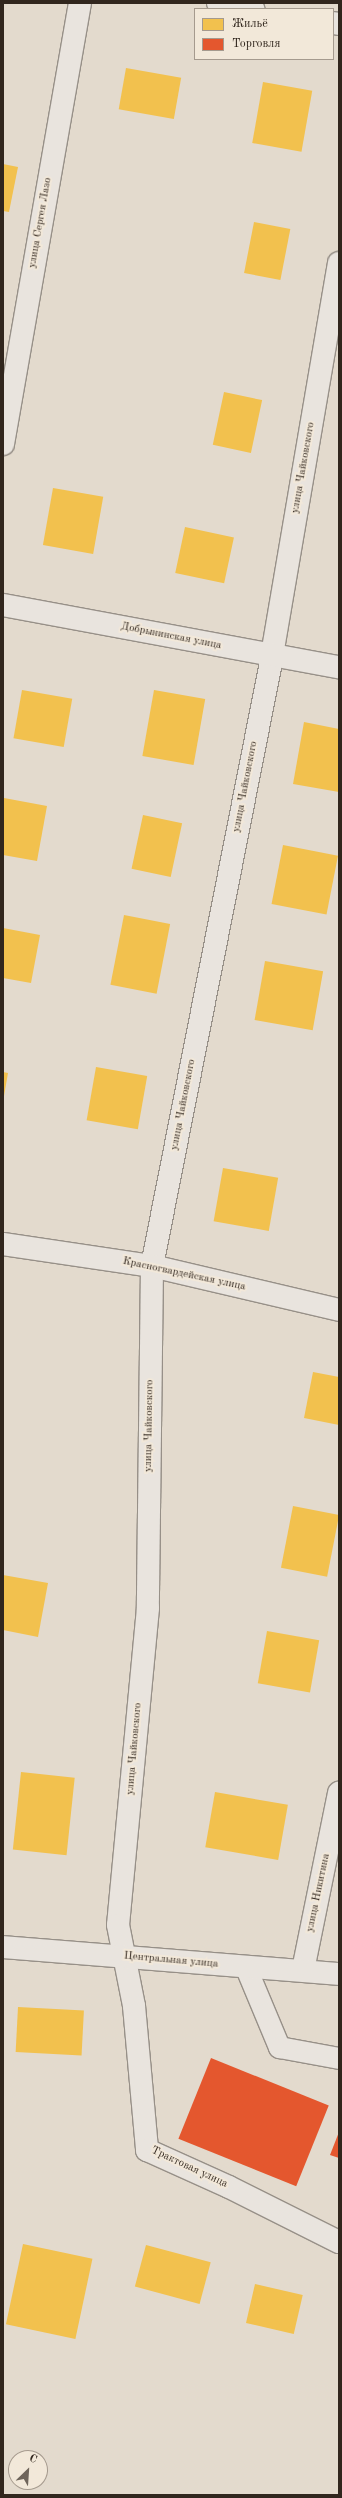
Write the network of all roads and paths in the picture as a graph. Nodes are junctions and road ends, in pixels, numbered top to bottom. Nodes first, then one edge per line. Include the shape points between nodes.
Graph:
1 (80, 3) edge
2 (218, 3) edge
3 (247, 8) edge
4 (339, 263) edge
5 (3, 444) edge
6 (3, 605) edge
7 (272, 657) junction
8 (339, 667) edge
9 (3, 1244) edge
10 (152, 1266) junction
11 (339, 1310) edge
12 (339, 1793) edge
13 (3, 1948) edge
14 (125, 1957) junction
15 (246, 1968) junction
16 (303, 1970) junction
17 (339, 1974) edge
18 (339, 2058) edge
19 (339, 2242) edge

1 - 5 street, улица Сергея Лазо
2 - 3 street
4 - 7 street, улица Чайковского
6 - 7 street, Добрынинская улица
7 - 8 street, Добрынинская улица
7 - 10 street, улица Чайковского
9 - 10 street, Красногвардейская улица
10 - 11 street, Красногвардейская улица
10 - 14 street, улица Чайковского via 148,1608 118,1925
12 - 16 street, улица Никитина
13 - 14 street, Центральная улица
14 - 15 street, Центральная улица
14 - 19 street, Трактовая улица via 134,2006 147,2150 229,2187
15 - 16 street, Центральная улица
15 - 18 lane via 279,2046
16 - 17 street, Центральная улица

